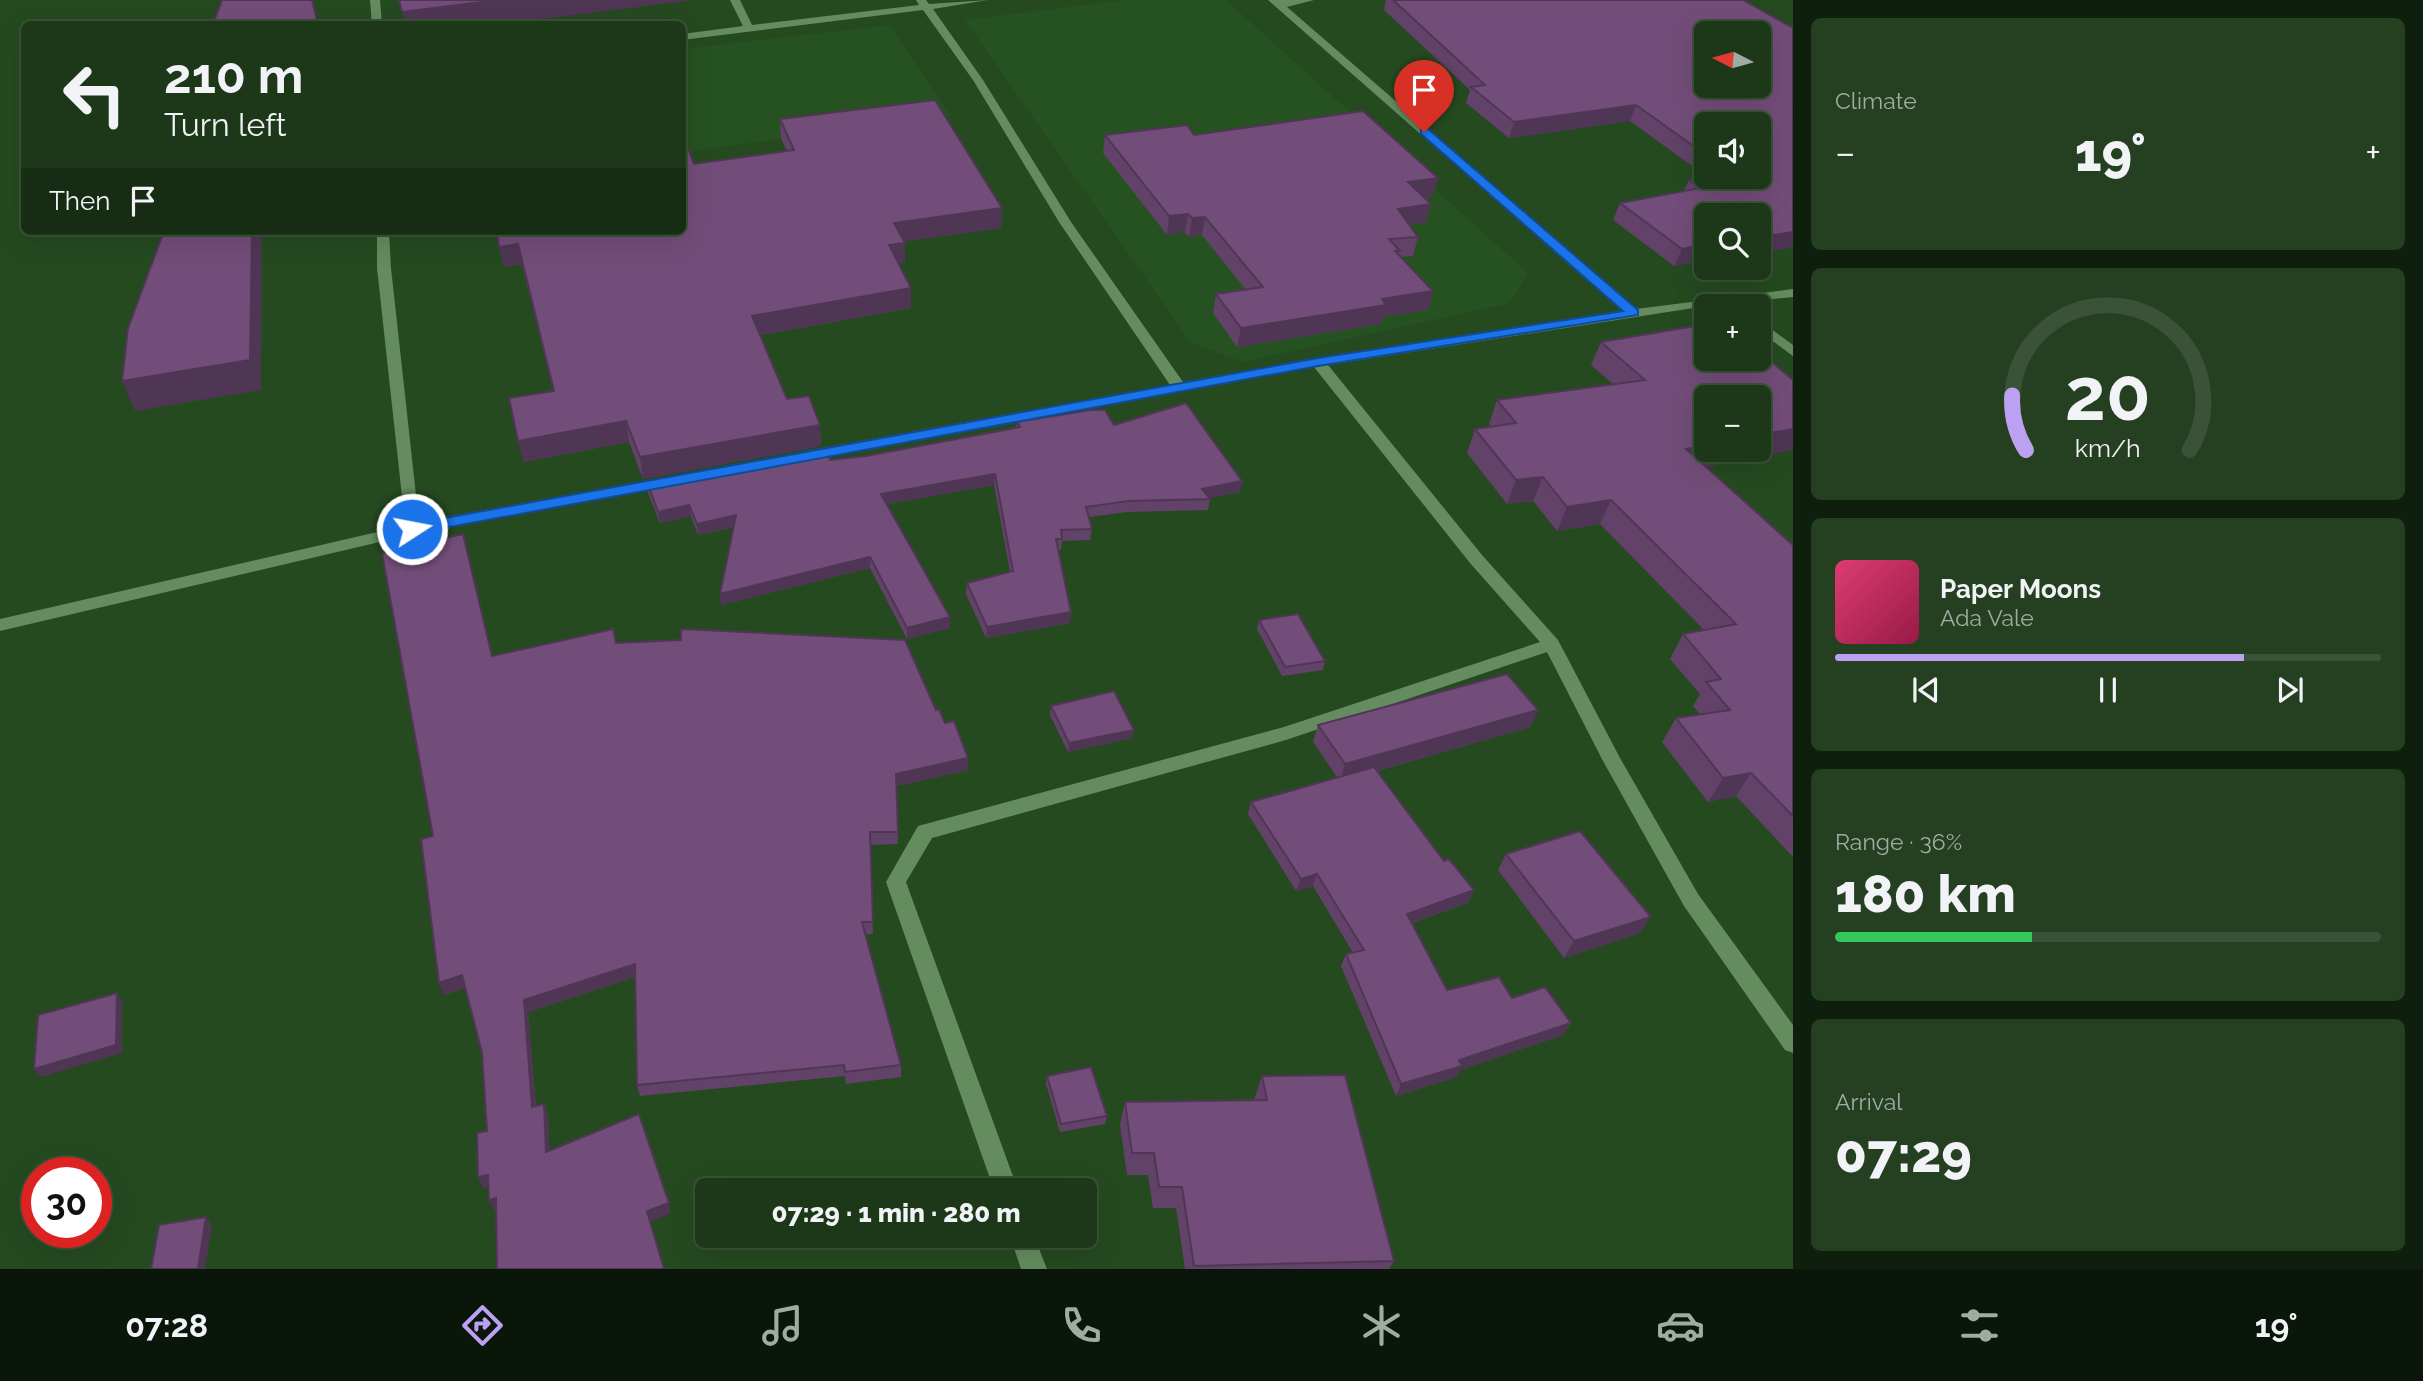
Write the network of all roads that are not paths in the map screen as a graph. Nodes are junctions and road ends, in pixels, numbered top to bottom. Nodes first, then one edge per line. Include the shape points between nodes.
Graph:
1 (375, 0) edge
2 (735, 0) edge
3 (983, 0) edge
4 (1309, 0) edge
5 (1276, 2) edge
6 (923, 3) edge
7 (377, 21) edge
8 (749, 29) junction
9 (686, 37) edge
10 (383, 235) edge
11 (1793, 293) edge
12 (1771, 297) edge
13 (1694, 308) edge
14 (1633, 313) junction
15 (1771, 334) edge
16 (1793, 352) edge
17 (1318, 362) junction
18 (1179, 387) junction
19 (794, 458) edge
20 (688, 478) edge
21 (412, 529) junction
22 (0, 625) edge
23 (1552, 644) junction
24 (1793, 1043) edge
25 (1002, 1178) edge
26 (1027, 1248) edge
27 (1034, 1269) edge

1 - 7 street
2 - 8 street
3 - 6 street
4 - 5 street
5 - 14 street
6 - 8 street
6 - 18 street
8 - 9 street
10 - 21 street
11 - 12 street
13 - 14 street
14 - 17 street
15 - 16 street
17 - 18 street
17 - 23 street via 1476,559
18 - 19 street
20 - 21 street
21 - 22 street
23 - 24 street via 1691,900
23 - 25 street via 1286,733 925,832 897,882
26 - 27 street

